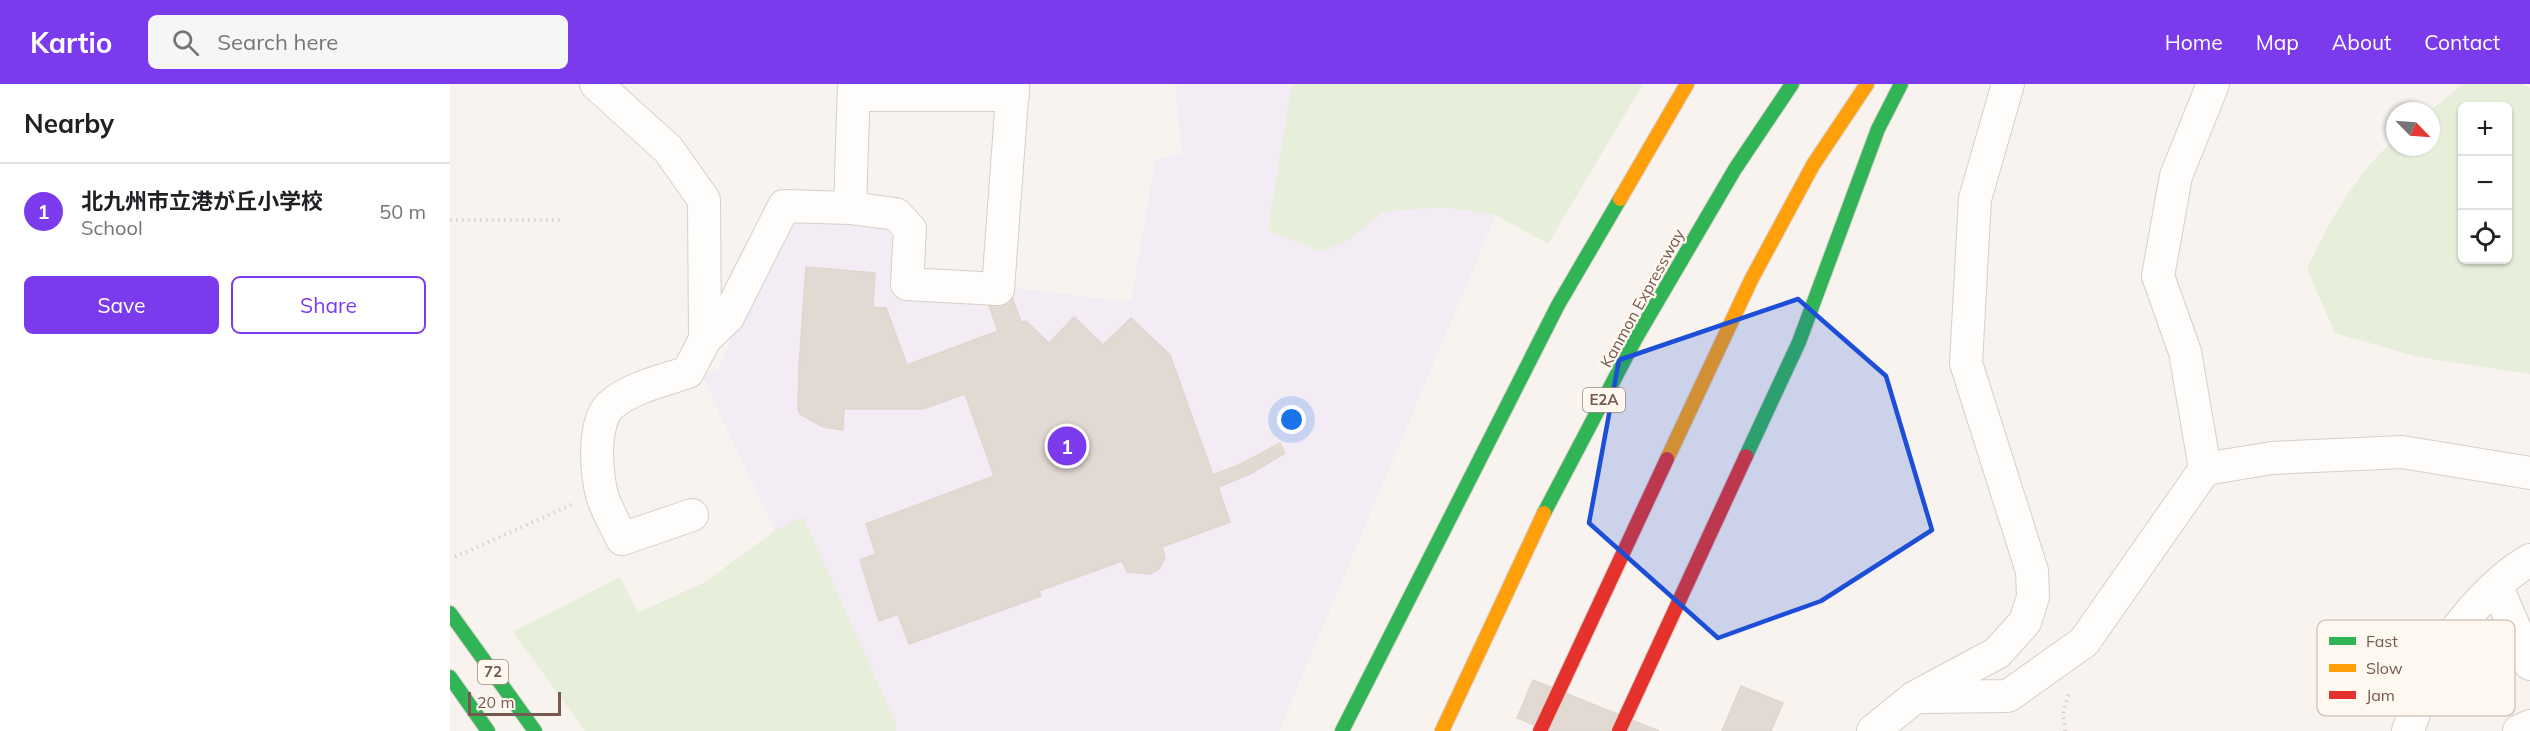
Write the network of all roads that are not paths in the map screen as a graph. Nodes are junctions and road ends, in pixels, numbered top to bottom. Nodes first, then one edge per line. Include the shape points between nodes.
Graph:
1 (596, 84) edge
2 (1687, 84) edge
3 (1792, 84) edge
4 (1867, 84) edge
5 (1901, 84) edge
6 (2008, 84) edge
7 (2214, 84) edge
8 (854, 90) edge
9 (1013, 90) edge
10 (850, 208) junction
11 (705, 339) junction
12 (2205, 469) junction
13 (2527, 479) edge
14 (692, 515) dead end
15 (2530, 560) edge
16 (2497, 587) junction
17 (450, 613) edge
18 (2466, 620) edge
19 (2511, 620) edge
20 (2515, 629) edge
21 (2530, 664) edge
22 (450, 676) edge
23 (1915, 697) junction
24 (2413, 716) edge
25 (2530, 726) edge
26 (488, 731) edge
27 (536, 731) edge
28 (1342, 731) edge
29 (1442, 731) edge
30 (1540, 731) edge
31 (1618, 731) edge
32 (1873, 731) edge
33 (2408, 731) edge
34 (2519, 731) edge

1 - 11 street via 668,149 704,200
2 - 28 main road via 1558,305
3 - 29 main road, Kanmon Expressway / E2A via 1734,169 1636,338 1530,540
4 - 30 main road via 1813,165 1750,280
5 - 31 main road via 1878,129 1799,342
6 - 23 street via 1975,199 1966,363 2032,571 2033,597 2025,622 1997,653
7 - 12 street via 2176,176 2158,276 2185,352
8 - 9 street
8 - 10 street
9 - 10 street via 998,289 907,285 910,229 896,214
10 - 11 street via 784,206 728,317
11 - 14 street via 688,372 635,390 609,406 599,428 596,469 603,501 622,539
12 - 13 street via 2272,458 2402,452
12 - 23 street via 2084,642 2008,696
15 - 16 street
16 - 18 street
16 - 19 street
17 - 27 main road, 72
20 - 21 street
22 - 26 main road, 72
23 - 32 street
24 - 33 street
25 - 34 street

